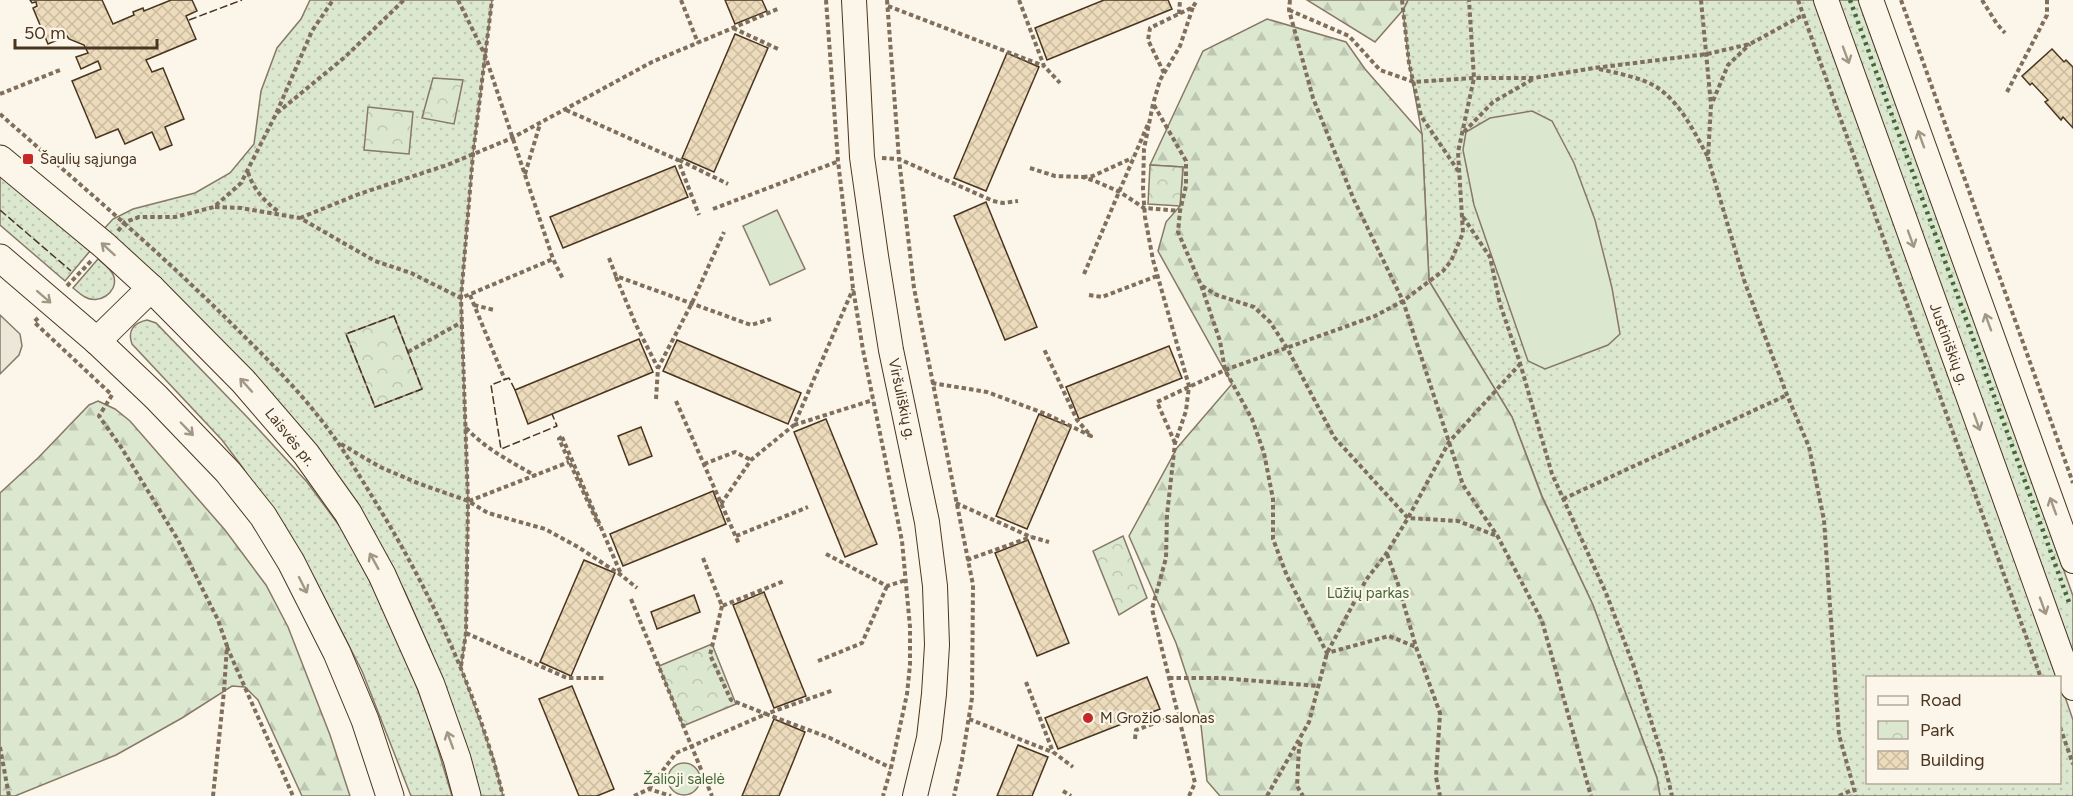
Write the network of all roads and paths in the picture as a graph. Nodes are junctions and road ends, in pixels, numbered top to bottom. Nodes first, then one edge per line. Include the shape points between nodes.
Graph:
1 (333, 0) edge
2 (404, 0) edge
3 (458, 0) edge
4 (492, 0) edge
5 (681, 0) edge
6 (826, 0) edge
7 (854, 0) edge
8 (887, 0) edge
9 (1019, 0) edge
10 (1180, 0) edge
11 (1197, 0) edge
12 (1290, 0) edge
13 (1402, 0) edge
14 (1469, 0) edge
15 (1701, 0) edge
16 (1798, 0) edge
17 (1826, 0) edge
18 (1871, 0) edge
19 (1901, 0) edge
20 (1982, 0) edge
21 (2047, 0) edge
22 (888, 6) junction
23 (1193, 7) junction
24 (780, 8) dead end
25 (1288, 10) junction
26 (1179, 14) junction
27 (1803, 15) junction
28 (733, 28) junction
29 (2005, 33) dead end
30 (698, 43) junction
31 (1750, 44) junction
32 (778, 50) dead end
33 (1707, 54) junction
34 (485, 55) junction
35 (1044, 66) junction
36 (1594, 68) junction
37 (60, 70) dead end
38 (1165, 73) junction
39 (1474, 78) junction
40 (1534, 78) junction
41 (1414, 82) junction
42 (1060, 83) dead end
43 (2007, 92) dead end
44 (0, 94) edge
45 (1153, 104) junction
46 (1711, 105) junction
47 (565, 110) junction
48 (276, 114) junction
49 (1150, 118) junction
50 (540, 123) junction
51 (512, 138) junction
52 (1461, 138) junction
53 (473, 154) junction
54 (1133, 157) junction
55 (1708, 158) junction
56 (0, 159) edge
57 (899, 159) junction
58 (678, 160) junction
59 (838, 161) junction
60 (1030, 168) dead end
61 (248, 171) junction
62 (1459, 173) junction
63 (525, 174) junction
64 (1083, 177) junction
65 (728, 184) dead end
66 (1120, 192) junction
67 (1018, 201) dead end
68 (214, 207) junction
69 (1144, 208) junction
70 (713, 209) dead end
71 (1180, 211) junction
72 (281, 214) junction
73 (699, 215) dead end
74 (1463, 216) junction
75 (300, 218) junction
76 (125, 222) dead end
77 (724, 231) dead end
78 (0, 258) edge
79 (609, 258) dead end
80 (554, 259) junction
81 (1084, 274) dead end
82 (616, 276) junction
83 (1157, 276) junction
84 (563, 279) dead end
85 (1201, 285) junction
86 (151, 288) junction
87 (853, 288) junction
88 (470, 295) junction
89 (1089, 295) dead end
90 (461, 298) junction
91 (1403, 301) junction
92 (692, 303) junction
93 (474, 305) junction
94 (494, 310) dead end
95 (771, 319) dead end
96 (462, 322) junction
97 (97, 341) junction
98 (1287, 348) junction
99 (1044, 349) dead end
100 (408, 352) dead end
101 (1520, 363) junction
102 (658, 368) junction
103 (1225, 369) junction
104 (505, 380) dead end
105 (932, 383) junction
106 (1190, 386) junction
107 (112, 395) dead end
108 (1787, 395) junction
109 (656, 399) dead end
110 (873, 400) junction
111 (676, 401) dead end
112 (794, 425) junction
113 (465, 428) junction
114 (1449, 442) junction
115 (1175, 443) junction
116 (340, 444) dead end
117 (752, 460) junction
118 (569, 462) junction
119 (704, 464) junction
120 (537, 476) junction
121 (2073, 483) edge
122 (1563, 499) junction
123 (468, 501) junction
124 (956, 503) junction
125 (721, 504) junction
126 (808, 507) dead end
127 (1408, 518) junction
128 (603, 531) junction
129 (736, 536) junction
130 (1031, 537) junction
131 (1498, 537) junction
132 (1049, 542) dead end
133 (739, 544) dead end
134 (826, 554) dead end
135 (1386, 554) junction
136 (703, 558) dead end
137 (968, 560) junction
138 (2073, 561) edge
139 (621, 575) junction
140 (906, 580) junction
141 (784, 581) dead end
142 (887, 586) junction
143 (637, 588) dead end
144 (631, 599) dead end
145 (722, 606) junction
146 (466, 633) junction
147 (227, 646) junction
148 (1416, 647) junction
149 (1327, 652) junction
150 (818, 661) dead end
151 (461, 668) dead end
152 (2041, 676) edge
153 (606, 678) dead end
154 (1169, 678) junction
155 (1026, 682) dead end
156 (1318, 686) junction
157 (2073, 688) edge
158 (834, 690) dead end
159 (766, 714) junction
160 (1178, 715) junction
161 (969, 719) junction
162 (1309, 722) junction
163 (2061, 730) edge
164 (1135, 739) dead end
165 (692, 746) junction
166 (0, 747) edge
167 (1053, 753) junction
168 (2073, 764) edge
169 (1073, 767) dead end
170 (891, 768) junction
171 (649, 789) junction
172 (1854, 789) junction
173 (1063, 791) dead end
174 (9, 796) edge
175 (213, 796) edge
176 (293, 796) edge
177 (390, 796) edge
178 (467, 796) edge
179 (634, 796) edge
180 (671, 796) edge
181 (712, 796) edge
182 (883, 796) edge
183 (915, 796) edge
184 (954, 796) edge
185 (1071, 796) edge
186 (1189, 796) edge
187 (1267, 796) edge
188 (1303, 796) edge
189 (1440, 796) edge
190 (1591, 796) edge
191 (1672, 796) edge
192 (1839, 796) edge
193 (1856, 796) edge

1 - 48 path via 312,31
2 - 48 path via 345,57
3 - 34 path
4 - 34 path
5 - 30 path
6 - 59 path
7 - 183 main road, Viršuliškių g. via 862,158 891,350 927,522 935,586 934,694 929,738
8 - 22 path
9 - 35 path
10 - 26 path
11 - 23 path
12 - 25 path
13 - 41 path
14 - 39 path
15 - 33 path
16 - 27 path
17 -> 157 main road, Justiniškių g.
138 -> 18 main road
19 - 121 path
20 - 29 path
21 - 43 path via 2047,15
22 - 35 path
22 - 57 path
23 - 26 path
23 - 38 path via 1180,46
24 - 28 path
25 - 41 path via 1349,36 1380,70
25 - 91 path via 1313,98 1354,200
26 - 38 path via 1150,28 1148,40
27 - 31 path
27 - 152 path
28 - 30 path
28 - 32 path
30 - 47 path via 652,62
31 - 33 path
31 - 46 path via 1728,65
33 - 36 path
33 - 46 path
34 - 51 path
34 - 53 path
35 - 42 path
36 - 40 path
36 - 55 path via 1656,86 1680,109
37 - 44 path
38 - 45 path
39 - 40 path
39 - 41 path
39 - 52 path
40 - 52 path via 1493,102
41 - 62 path via 1420,116
45 - 49 path
45 - 71 path via 1186,161
46 - 55 path
47 - 50 path
47 - 58 path
48 - 61 path
49 - 54 path
49 - 69 path via 1144,148
50 - 51 path
50 - 63 path
51 - 53 path
51 - 63 path
52 - 62 path
53 - 75 path
53 - 90 path
54 - 64 path
54 - 66 path
55 - 108 path via 1745,283
86 -> 56 main road, Laisvės pr.
57 - 67 path via 993,201
57 - 105 path via 914,288
58 - 65 path
58 - 73 path
59 - 70 path
59 - 87 path
60 - 64 path via 1055,176
61 - 68 path via 241,183
61 - 72 path via 251,183
62 - 74 path
63 - 80 path
64 - 66 path
66 - 69 path
66 - 81 path
68 - 72 path
68 - 76 path via 175,217 138,217
69 - 71 path
69 - 83 path
71 - 85 path via 1179,232
72 - 75 path
74 - 91 path via 1463,233 1451,261
74 - 101 path via 1490,257 1500,304
75 - 90 path via 375,261 411,273
77 - 92 path
78 -> 97 main road
79 - 82 path
80 - 84 path
80 - 88 path
82 - 92 path
82 - 102 path
83 - 89 path via 1102,297
83 - 106 path
85 - 98 path via 1217,295 1254,307 1270,322
85 - 103 path
86 - 97 main road
178 -> 86 main road, Laisvės pr. via 426,675 382,575 348,513 306,454 243,381
87 - 110 path
87 - 112 path
88 - 90 path
88 - 93 path
90 - 96 path
91 - 98 path via 1375,316
91 - 114 path
92 - 95 path via 751,325
92 - 102 path
93 - 94 path
93 - 104 path
96 - 100 path
96 - 113 path
97 -> 177 main road via 228,472 262,516 291,562 337,653
98 - 103 path
98 - 127 path via 1334,437
99 - 105 path via 1077,420 1091,436 987,392
101 - 114 path
101 - 122 path via 1551,474
102 - 109 path
103 - 106 path
103 - 149 path via 1252,419 1264,453 1273,499 1273,539 1287,576
105 - 124 path
106 - 115 path
106 - 115 path via 1157,402
107 - 147 path via 99,416 178,540
108 - 122 path
108 - 172 path via 1809,447 1824,520 1839,735
110 - 112 path
110 - 140 path via 902,541
111 - 119 path
112 - 117 path
113 - 120 path via 493,452
113 - 123 path
114 - 127 path
114 - 131 path via 1462,484
115 - 154 path via 1166,558 1152,609
116 - 123 path via 380,467
117 - 119 path via 735,452
117 - 125 path
118 - 120 path
118 - 128 path
118 - 128 path via 558,439 562,437
119 - 125 path
120 - 123 path
122 - 191 path via 1606,593 1634,667
123 - 139 path via 488,513 545,529
123 - 146 path
124 - 130 path
124 - 137 path
125 - 129 path
126 - 129 path
127 - 131 path via 1458,521
127 - 135 path
128 - 139 path
129 - 133 path
130 - 132 path
130 - 137 path
131 - 190 path via 1542,621
134 - 142 path
135 - 148 path
135 - 149 path via 1366,580
136 - 145 path
137 - 161 path via 973,585
139 - 143 path
140 - 142 path
140 - 170 path via 910,665
141 - 145 path
142 - 150 path via 862,643
144 - 165 path
145 - 159 path via 710,656 731,700
146 - 151 path
146 - 153 path via 567,678
147 - 175 path
147 - 176 path
148 - 149 path via 1389,636
148 - 189 path via 1440,713 1436,777
149 - 156 path
154 - 156 path
154 - 160 path
155 - 167 path
156 - 162 path
158 - 159 path
159 - 165 path
159 - 170 path via 830,738
160 - 164 path via 1136,730
160 - 186 path via 1195,783
161 - 167 path
161 - 184 path
162 - 187 path
162 - 188 path via 1299,748 1297,786
163 - 168 path
165 - 171 path via 676,753
165 - 181 path
166 - 174 path
167 - 169 path
170 - 182 path
171 - 179 path
171 - 180 path
172 - 192 path
172 - 193 path
173 - 185 path

